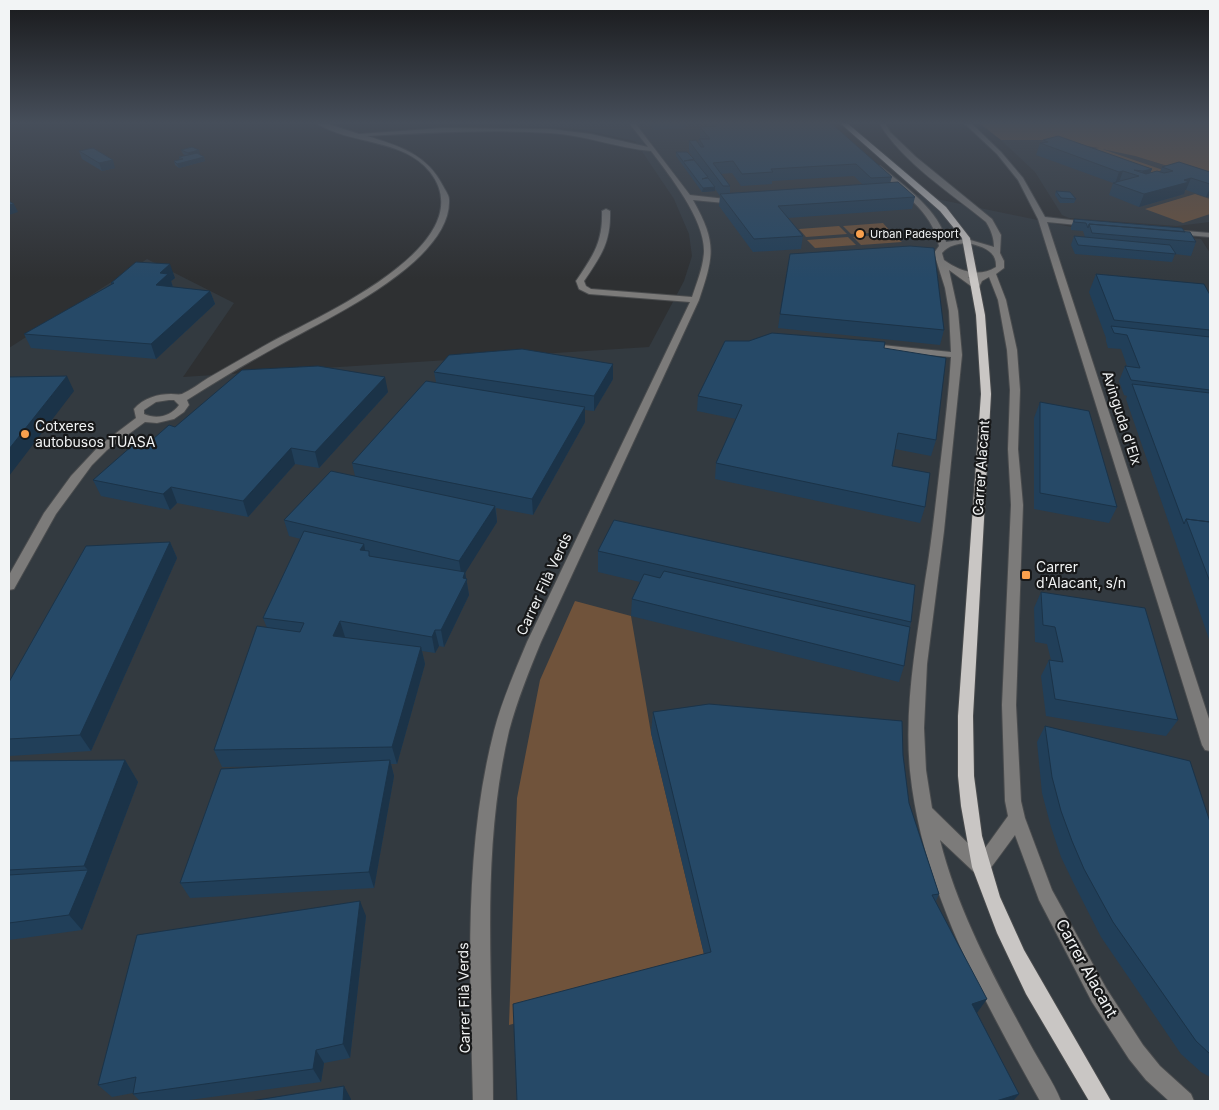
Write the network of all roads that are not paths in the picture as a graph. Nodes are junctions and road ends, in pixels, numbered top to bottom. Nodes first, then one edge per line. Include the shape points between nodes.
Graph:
1 (435, 175) edge
2 (671, 175) edge
3 (887, 175) edge
4 (903, 175) edge
5 (935, 175) edge
6 (1017, 175) edge
7 (904, 190) junction
8 (894, 191) edge
9 (686, 197) junction
10 (739, 202) edge
11 (606, 211) dead end
12 (1042, 219) junction
13 (1095, 225) edge
14 (962, 230) junction
15 (1170, 232) edge
16 (1210, 235) edge
17 (967, 241) junction
18 (946, 245) junction
19 (983, 245) junction
20 (997, 252) junction
21 (943, 264) junction
22 (956, 271) junction
23 (992, 273) junction
24 (973, 275) junction
25 (975, 287) junction
26 (694, 300) junction
27 (860, 346) edge
28 (957, 355) junction
29 (181, 399) junction
30 (143, 418) junction
31 (9, 586) edge
32 (1210, 745) edge
33 (924, 811) junction
34 (1017, 818) junction
35 (982, 867) junction
36 (483, 1101) edge
37 (1051, 1101) edge
38 (1101, 1101) edge
39 (1184, 1101) edge

1 - 29 street via 446,200 442,222 408,265 379,286
2 - 9 street, Carrer Filà Verds
3 - 7 street
4 - 14 main road, Carrer Alacant
5 - 20 street via 989,220 996,230
6 - 12 street, Avinguda d'Elx
7 - 8 street
7 - 18 street via 933,221
9 - 10 street
9 - 26 street, Carrer Filà Verds via 704,227 708,249
11 - 26 street via 607,233 601,251 580,281 582,288
12 - 13 street
12 - 32 street, Avinguda d'Elx
14 - 17 main road, Carrer Alacant
14 - 18 street
14 - 19 street
15 - 16 street
17 - 18 street
17 - 19 street
17 - 24 main road, Carrer Alacant
18 - 21 street via 938,255
19 - 20 street
20 - 23 street via 1001,266
21 - 22 street
21 - 28 street via 952,292
22 - 24 street
22 - 25 street
23 - 24 street
23 - 25 street via 979,279
23 - 34 street, Carrer Alacant via 1002,300 1012,350 1015,390 1013,449 1017,506 1009,705 1013,801
24 - 25 main road, Carrer Alacant
25 - 35 main road, Carrer Alacant via 986,394 965,753 968,807
26 - 36 street, Carrer Filà Verds via 527,660 502,728 485,836 479,927
27 - 28 street
28 - 33 street via 917,704 917,755
29 - 30 street via 184,405 175,415 155,420
29 - 30 street via 169,396 148,402 139,409 139,416
30 - 31 street via 109,443 75,480 35,539
33 - 35 street
33 - 37 street via 952,905 1019,1045
34 - 35 street
34 - 39 street, Carrer Alacant via 1045,894 1099,995 1136,1052 1153,1073
35 - 38 main road, Carrer Alacant via 1019,959

